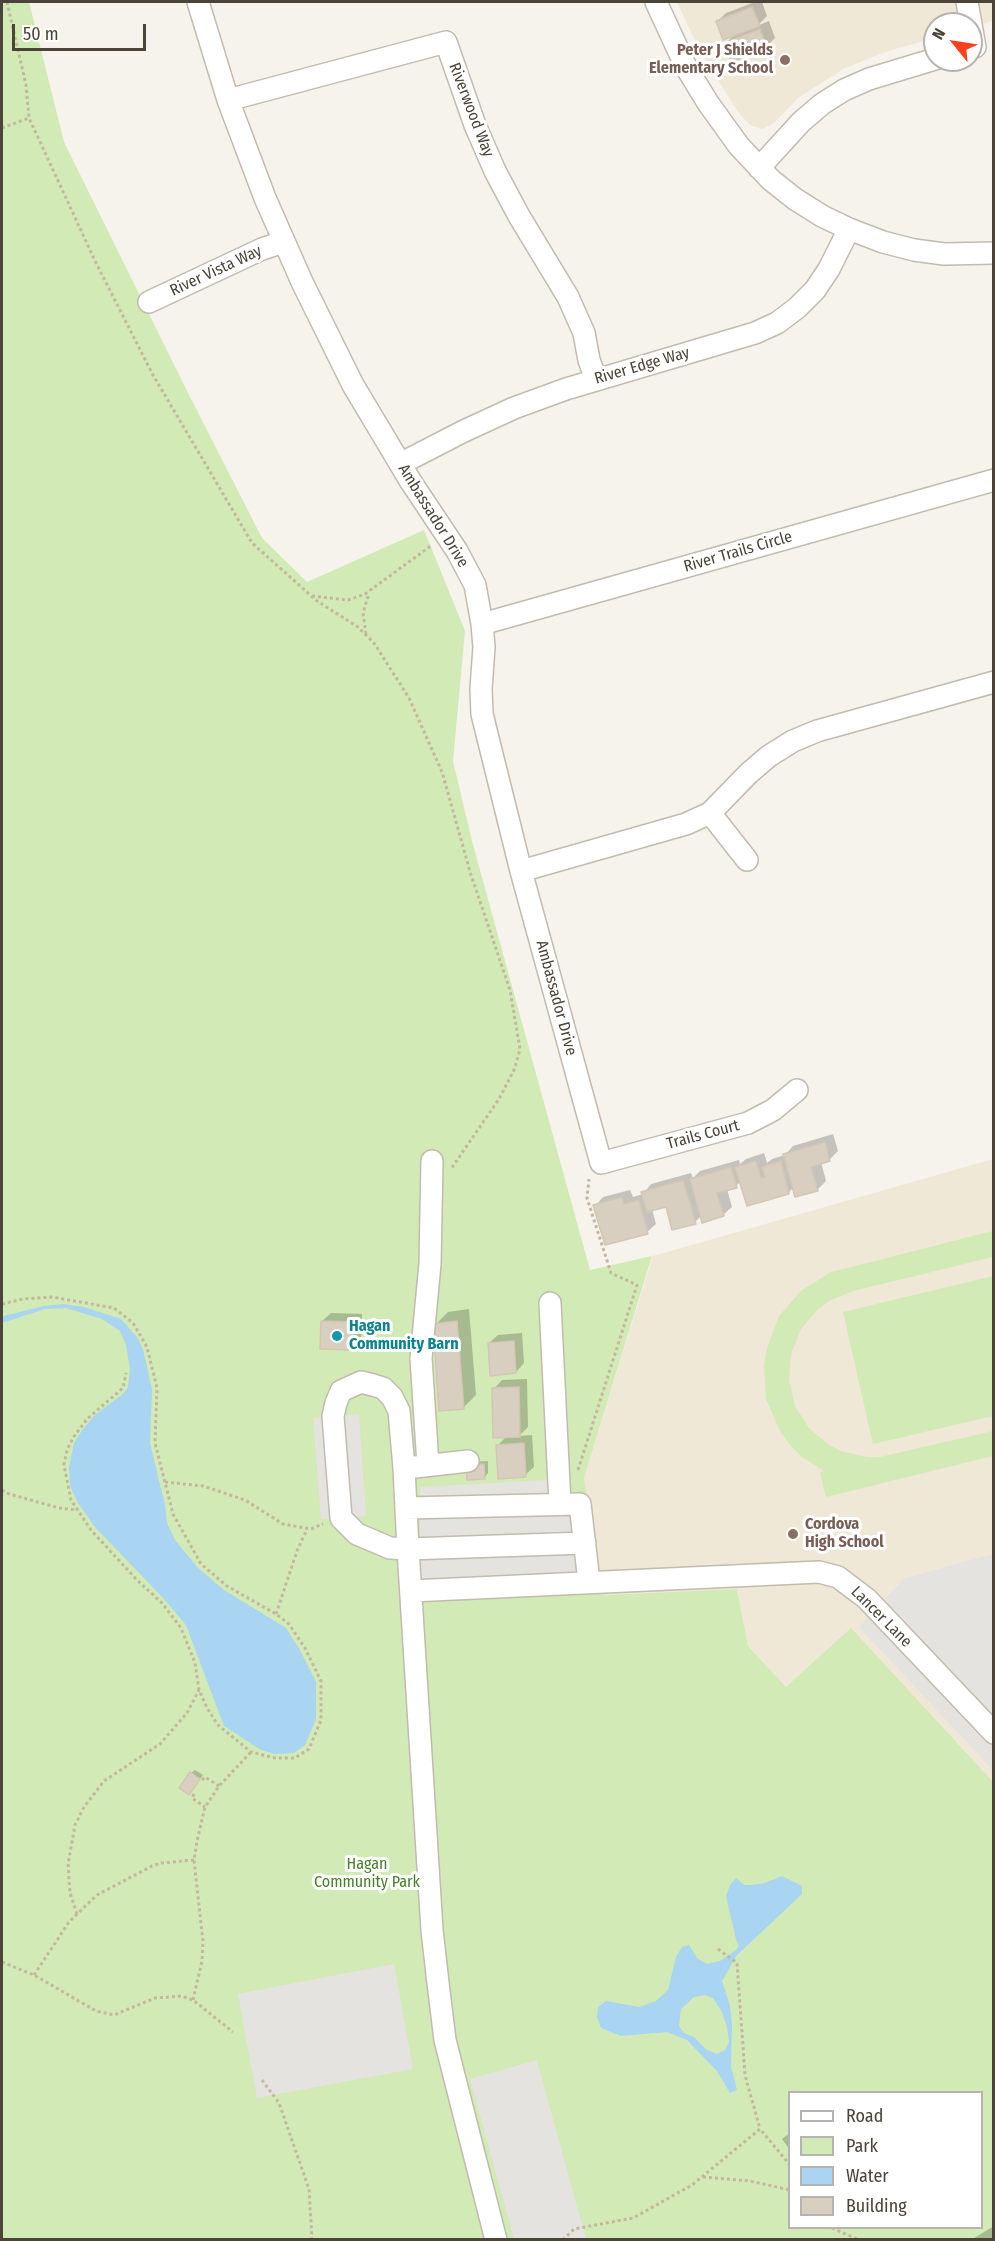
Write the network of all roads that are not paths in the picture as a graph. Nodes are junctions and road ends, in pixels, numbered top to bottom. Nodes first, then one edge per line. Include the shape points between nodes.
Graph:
1 (198, 2) edge
2 (656, 2) edge
3 (923, 63) edge
4 (228, 100) junction
5 (759, 168) junction
6 (849, 229) junction
7 (283, 242) junction
8 (993, 253) edge
9 (149, 302) dead end
10 (596, 379) junction
11 (400, 464) junction
12 (993, 480) edge
13 (482, 624) junction
14 (993, 682) edge
15 (710, 813) junction
16 (747, 860) dead end
17 (521, 871) junction
18 (797, 1090) dead end
19 (601, 1163) joint
20 (441, 1166) road end
21 (550, 1304) dead end
22 (468, 1461) dead end
23 (428, 1465) junction
24 (404, 1468) junction
25 (560, 1504) junction
26 (406, 1508) junction
27 (585, 1543) junction
28 (408, 1549) junction
29 (589, 1582) junction
30 (411, 1591) junction
31 (993, 1733) edge
32 (496, 2240) edge

1 - 4 street, Ambassador Drive
2 - 5 street via 708,103
3 - 5 street via 869,79 822,104
4 - 7 street, Ambassador Drive
4 - 10 street, Riverwood Way via 446,42 483,144 519,216 568,297 584,333
5 - 6 street via 795,199
6 - 8 street via 914,250
6 - 10 street, River Edge Way via 815,290 777,323 755,333
7 - 9 street, River Vista Way
7 - 11 street, Ambassador Drive via 353,385
10 - 11 street, River Edge Way via 514,408
11 - 13 street, Ambassador Drive via 467,567 475,585
12 - 13 street, River Trails Circle
13 - 17 street, Ambassador Drive via 482,714
14 - 15 street via 793,741 749,773
15 - 16 street
15 - 17 street via 686,824
17 - 19 street, Ambassador Drive
18 - 19 street, Trails Court via 773,1110 748,1122
20 - 23 street via 421,1358
21 - 25 street
22 - 23 street
23 - 24 street
24 - 26 street
24 - 28 street via 399,1411 392,1397 382,1388 361,1382 341,1391 333,1416 342,1518 357,1534 390,1548
25 - 26 street
25 - 27 street via 580,1504
26 - 28 street
27 - 28 street
27 - 29 street
28 - 30 street
29 - 30 street, Lancer Lane
29 - 31 street, Lancer Lane via 819,1572 838,1577 867,1599
30 - 32 street via 432,1930 445,2040

